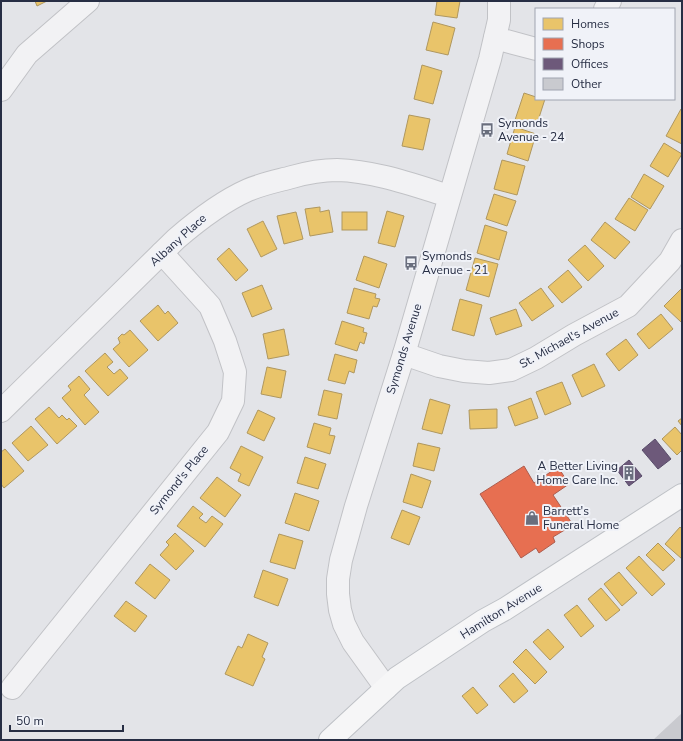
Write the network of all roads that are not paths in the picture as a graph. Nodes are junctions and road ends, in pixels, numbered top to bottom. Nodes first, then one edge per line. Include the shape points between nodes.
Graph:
1 (499, 1) edge
2 (85, 2) edge
3 (495, 38) junction
4 (535, 49) edge
5 (1, 90) edge
6 (449, 196) junction
7 (682, 240) edge
8 (162, 253) junction
9 (404, 354) junction
10 (1, 411) edge
11 (682, 495) edge
12 (12, 688) dead end
13 (386, 688) junction
14 (330, 740) edge

1 - 3 street, Symonds Avenue via 499,20
2 - 5 street via 27,54
3 - 4 street
3 - 6 street, Symonds Avenue
6 - 8 street, Albany Place via 366,174 336,170 305,174 249,190 224,202 196,221
6 - 9 street, Symonds Avenue
7 - 9 street, St. Michael's Avenue via 670,260 628,306 511,370 489,373 464,371 439,366
8 - 10 street, Albany Place
8 - 12 street, Symond's Place via 210,306 226,341 234,372 233,401 218,432
9 - 13 street, Symonds Avenue via 348,532 338,579 340,610 344,624 353,642
11 - 13 main road, Hamilton Avenue via 484,621 397,678
13 - 14 main road, Hamilton Avenue

